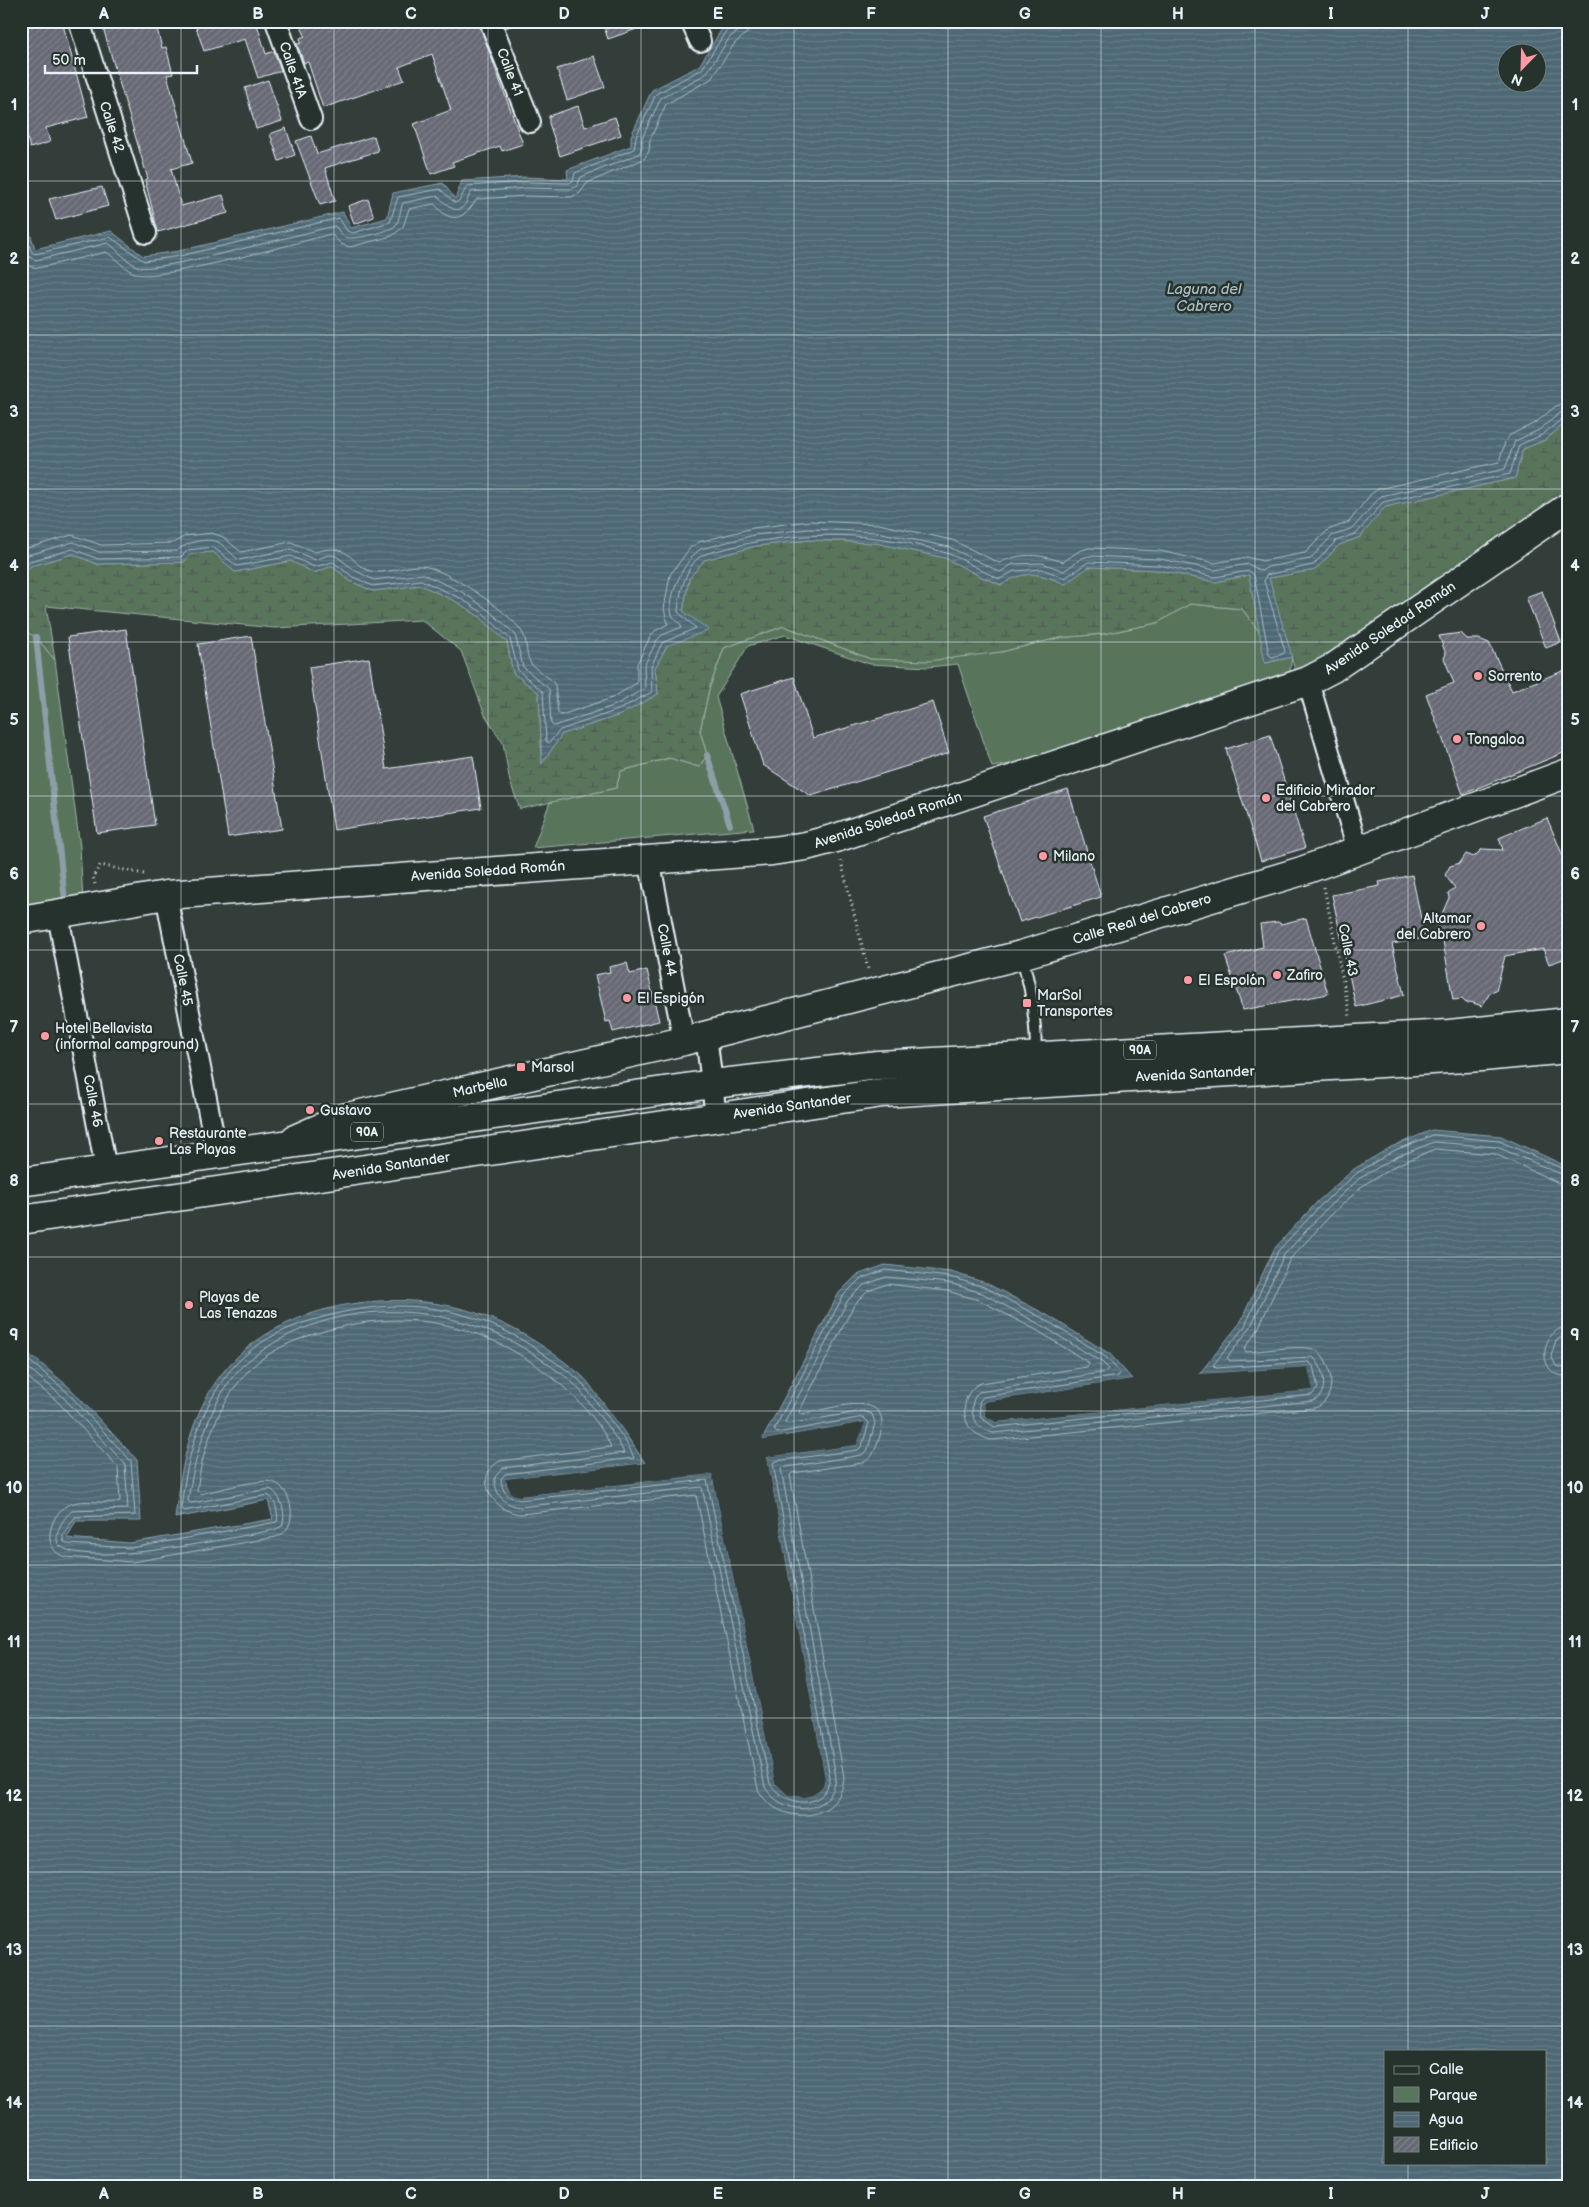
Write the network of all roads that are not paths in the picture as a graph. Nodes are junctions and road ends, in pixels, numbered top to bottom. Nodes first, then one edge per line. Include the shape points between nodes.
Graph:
1 (79, 21) edge
2 (276, 21) edge
3 (490, 21) edge
4 (691, 21) edge
5 (700, 41) dead end
6 (311, 119) dead end
7 (530, 122) dead end
8 (146, 233) dead end
9 (1568, 507) edge
10 (1308, 681) junction
11 (1568, 773) edge
12 (1358, 850) junction
13 (649, 859) junction
14 (166, 895) junction
15 (58, 915) junction
16 (21, 920) edge
17 (1021, 955) junction
18 (1568, 1022) edge
19 (695, 1038) junction
20 (1568, 1049) edge
21 (1036, 1056) junction
22 (712, 1084) junction
23 (716, 1117) junction
24 (286, 1143) junction
25 (218, 1154) junction
26 (106, 1169) junction
27 (21, 1182) edge
28 (21, 1220) edge

1 - 8 street, Calle 42
2 - 6 street, Calle 41A
3 - 7 street, Calle 41
4 - 5 street
9 - 10 main road, Avenida Soledad Román via 1334,668
10 - 12 street
10 - 13 main road, Avenida Soledad Román via 836,838 772,851
11 - 12 main road, Calle Real del Cabrero
12 - 17 main road, Calle Real del Cabrero via 1320,865
13 - 14 main road, Avenida Soledad Román
13 - 19 street, Calle 44
14 - 15 main road, Avenida Soledad Román
14 - 25 street, Calle 45
15 - 16 main road, Avenida Soledad Román
15 - 26 street, Calle 46
17 - 19 main road, Calle Real del Cabrero
17 - 21 lane via 1036,1025
18 - 21 main road, Avenida Santander / 90A via 1449,1034
19 - 22 street, Calle 44
19 - 24 main road, Marbella via 343,1118
20 - 23 main road, Avenida Santander / 90A via 882,1093
21 - 22 main road, Avenida Santander / 90A via 878,1065
22 - 23 street, Calle 44
22 - 24 main road, Avenida Santander / 90A
23 - 28 main road, Avenida Santander / 90A
24 - 25 main road, Avenida Santander / 90A
25 - 26 main road, Avenida Santander / 90A
26 - 27 main road, Avenida Santander / 90A

